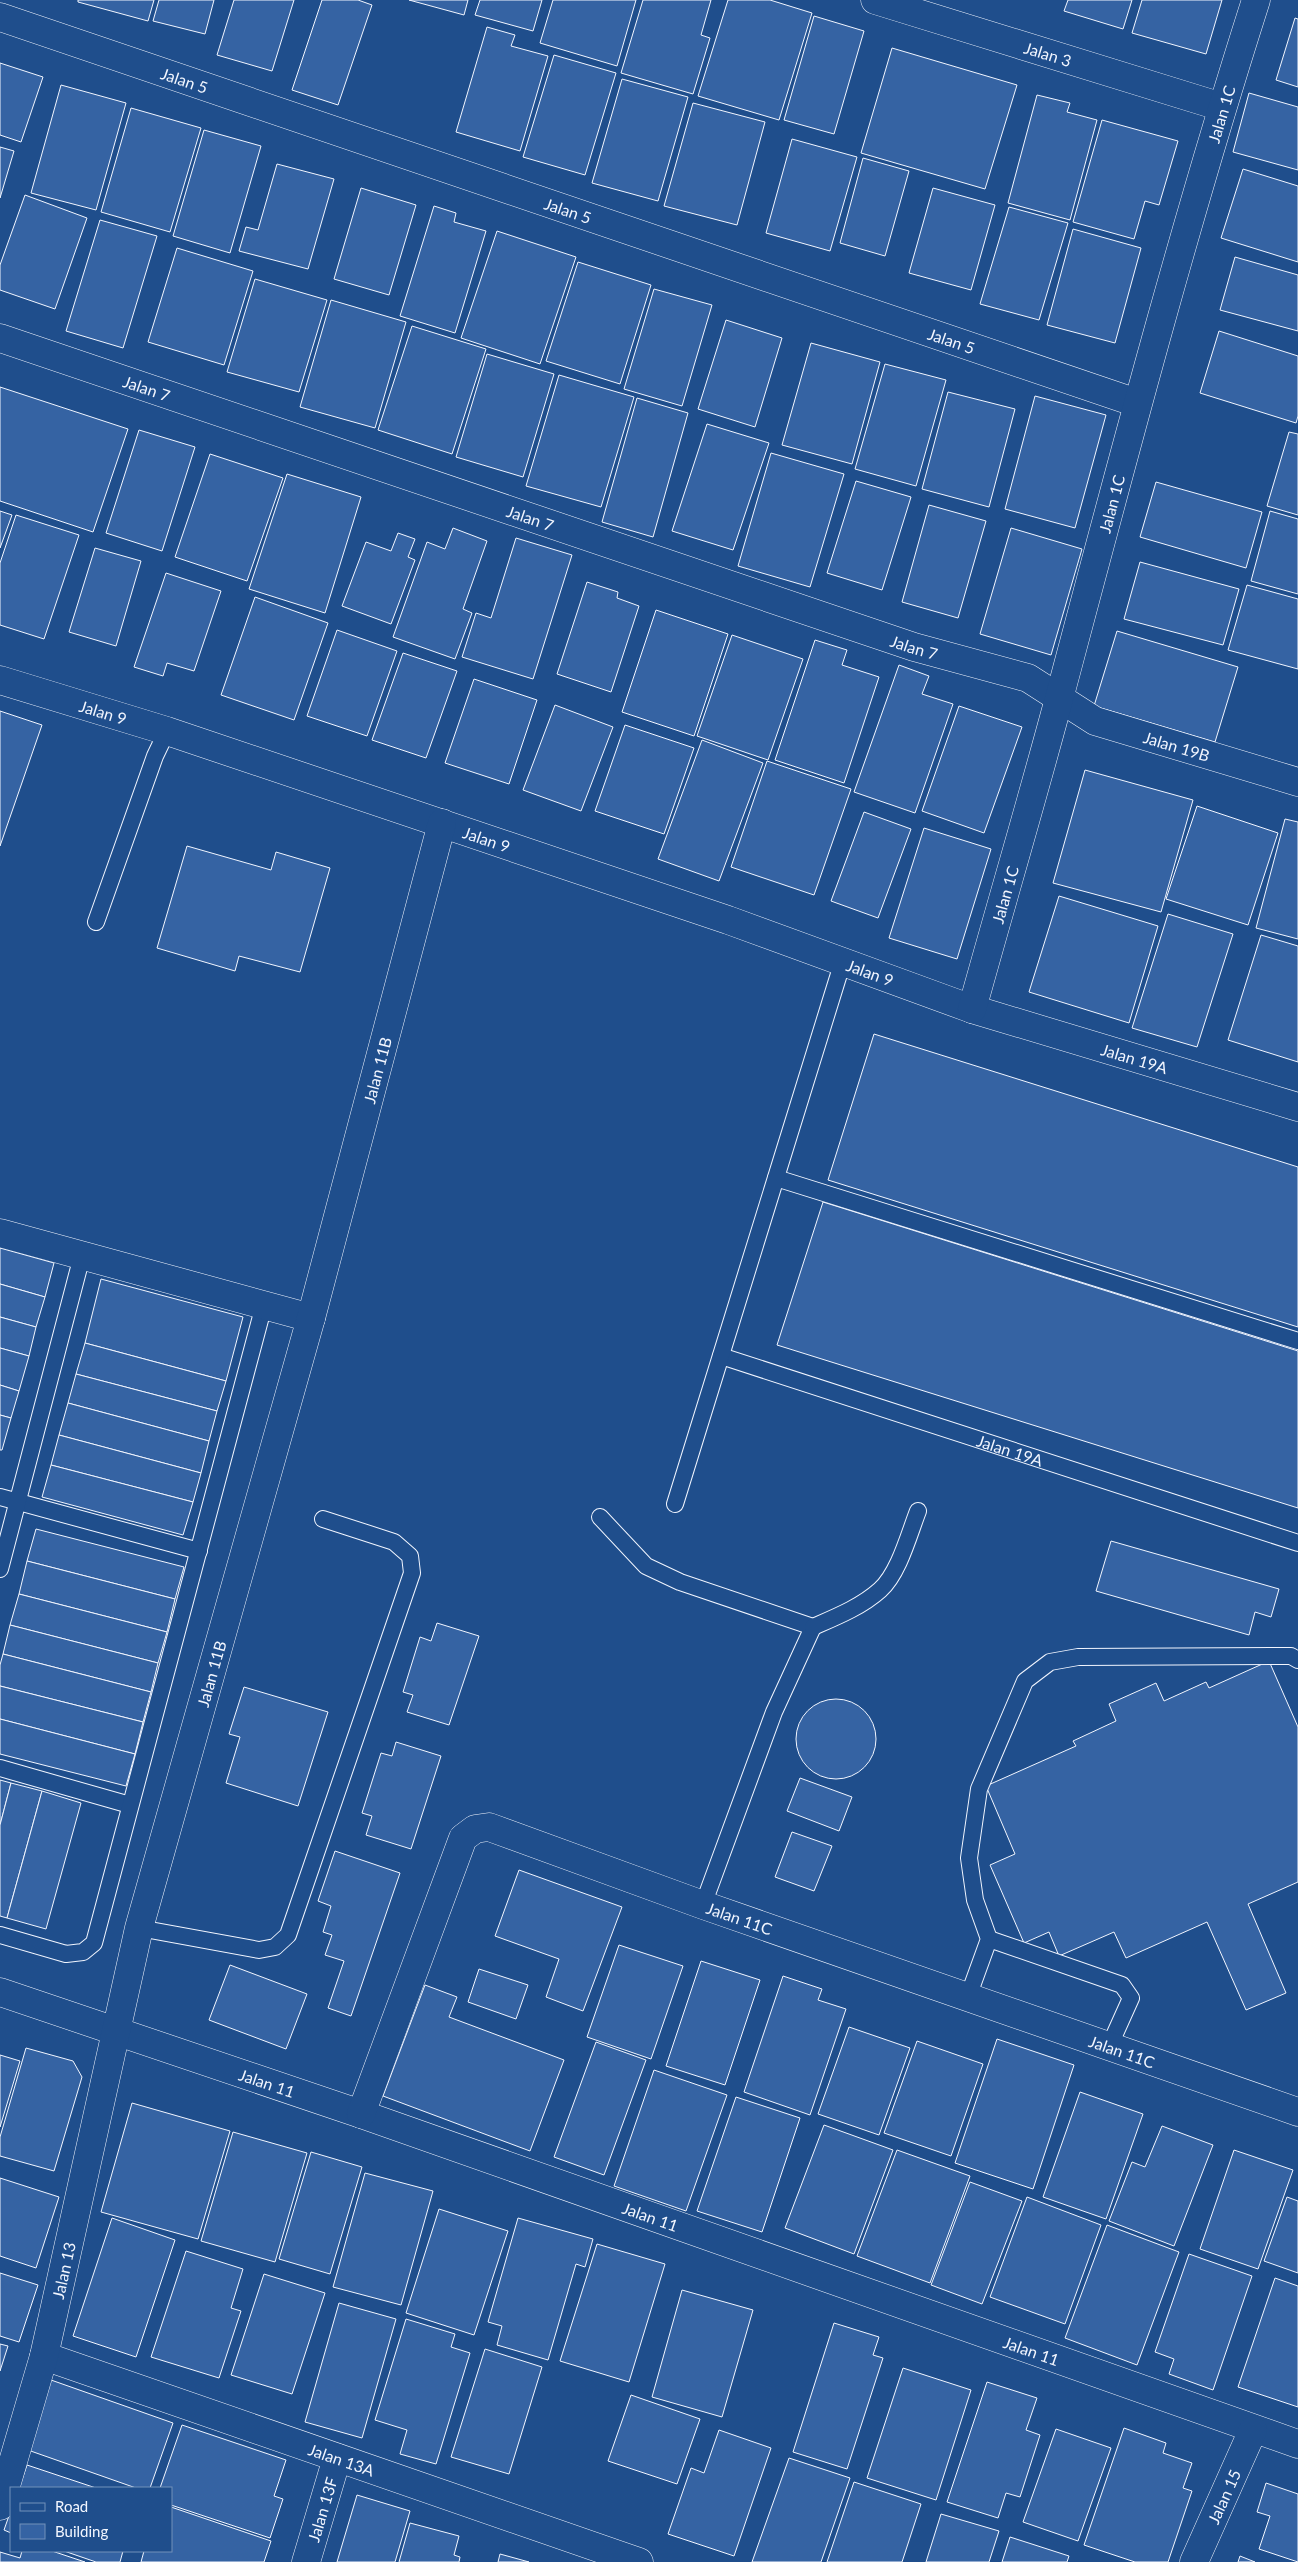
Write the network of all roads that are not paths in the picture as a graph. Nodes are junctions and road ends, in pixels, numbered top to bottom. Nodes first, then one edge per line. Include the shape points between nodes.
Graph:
1 (875, 0) edge
2 (1256, 0) edge
3 (0, 17) edge
4 (1222, 107) junction
5 (0, 338) edge
6 (1137, 403) junction
7 (0, 680) edge
8 (1060, 698) junction
9 (166, 731) junction
10 (1298, 782) edge
11 (442, 823) junction
12 (96, 922) dead end
13 (843, 961) junction
14 (972, 1009) junction
15 (1298, 1108) edge
16 (776, 1178) junction
17 (0, 1233) edge
18 (82, 1256) junction
19 (264, 1305) junction
20 (311, 1318) junction
21 (1298, 1341) edge
22 (721, 1356) junction
23 (0, 1497) edge
24 (18, 1502) junction
25 (675, 1504) dead end
26 (918, 1511) dead end
27 (600, 1517) dead end
28 (323, 1519) dead end
29 (1298, 1543) edge
30 (198, 1551) junction
31 (0, 1569) edge
32 (813, 1627) junction
33 (1298, 1660) edge
34 (0, 1768) edge
35 (130, 1805) junction
36 (703, 1905) junction
37 (139, 1928) junction
38 (0, 1935) edge
39 (989, 1939) junction
40 (0, 1992) edge
41 (968, 1997) junction
42 (115, 2031) junction
43 (1109, 2047) junction
44 (1298, 2112) edge
45 (361, 2114) junction
46 (44, 2356) junction
47 (1253, 2430) junction
48 (1298, 2444) edge
49 (337, 2458) junction
50 (0, 2506) edge
51 (306, 2562) edge
52 (639, 2562) edge
53 (1194, 2562) edge

1 - 4 street, Jalan 3
2 - 4 street, Jalan 1C
3 - 6 street, Jalan 5
4 - 6 street, Jalan 1C
5 - 8 street, Jalan 7 via 914,647 1028,678
6 - 8 street, Jalan 1C
7 - 9 street, Jalan 9
8 - 10 street, Jalan 19B via 1095,721
8 - 14 street, Jalan 1C
9 - 11 street, Jalan 9
9 - 12 lane
11 - 13 street, Jalan 9
11 - 20 street, Jalan 11B
13 - 14 street, Jalan 9
13 - 16 lane
14 - 15 street, Jalan 19A
16 - 21 lane
16 - 22 lane
17 - 18 street
18 - 19 street
18 - 24 lane
19 - 20 street
19 - 30 lane
20 - 37 street, Jalan 11B
22 - 25 lane
22 - 29 lane, Jalan 19A
23 - 24 lane
24 - 30 lane
24 - 31 lane
26 - 32 lane via 898,1562 881,1590 850,1611
27 - 32 lane via 646,1566 680,1582
28 - 37 lane via 394,1542 410,1556 412,1573 288,1935 274,1947 259,1950
30 - 35 lane
32 - 36 lane via 774,1712
33 - 39 lane via 1291,1656 1078,1657 1050,1662 1025,1681 979,1789 969,1858 975,1900
34 - 35 lane
35 - 38 lane via 94,1942 83,1952 66,1954
36 - 41 street, Jalan 11C
36 - 45 street, Jalan 11C via 489,1827 475,1829 463,1838
37 - 42 street, Jalan 11B
39 - 41 lane
39 - 43 lane via 1122,1985 1131,1998
40 - 42 street, Jalan 11
41 - 43 street, Jalan 11C
42 - 45 street, Jalan 11
42 - 46 street, Jalan 13
43 - 44 street, Jalan 11C
45 - 47 street, Jalan 11
46 - 49 street, Jalan 13A
46 - 50 street, Jalan 13
47 - 48 street, Jalan 11
47 - 53 street, Jalan 15
49 - 51 street, Jalan 13F
49 - 52 street, Jalan 13A

